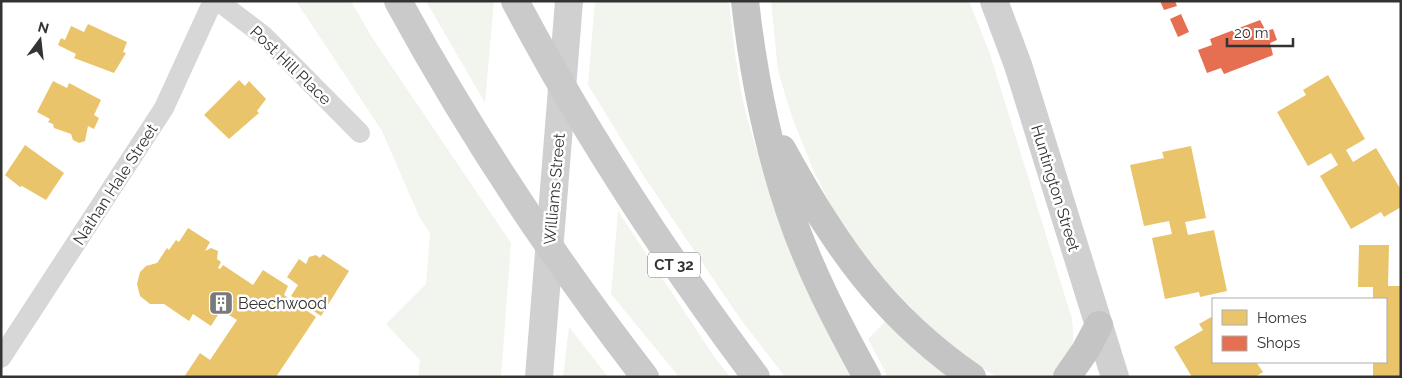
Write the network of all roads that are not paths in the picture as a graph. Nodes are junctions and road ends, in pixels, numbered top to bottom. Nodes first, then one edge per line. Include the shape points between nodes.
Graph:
1 (213, 1) edge
2 (218, 1) edge
3 (398, 1) edge
4 (569, 1) edge
5 (745, 1) edge
6 (994, 1) edge
7 (518, 7) edge
8 (763, 112) junction
9 (360, 133) dead end
10 (1099, 325) junction
11 (1, 358) edge
12 (538, 377) edge
13 (645, 377) edge
14 (756, 377) edge
15 (867, 377) edge
16 (972, 377) edge
17 (1066, 377) edge
18 (1115, 377) edge

1 - 11 street, Nathan Hale Street via 160,115
2 - 9 street, Post Hill Place via 264,36
3 - 13 main road via 508,184
4 - 12 main road, Williams Street
5 - 8 highway
6 - 10 main road, Huntington Street
7 - 14 main road, CT 32 via 599,150 672,263
8 - 15 highway via 791,214 812,266
8 - 16 highway via 807,194 862,276 919,337
10 - 17 highway
10 - 18 main road, Huntington Street

